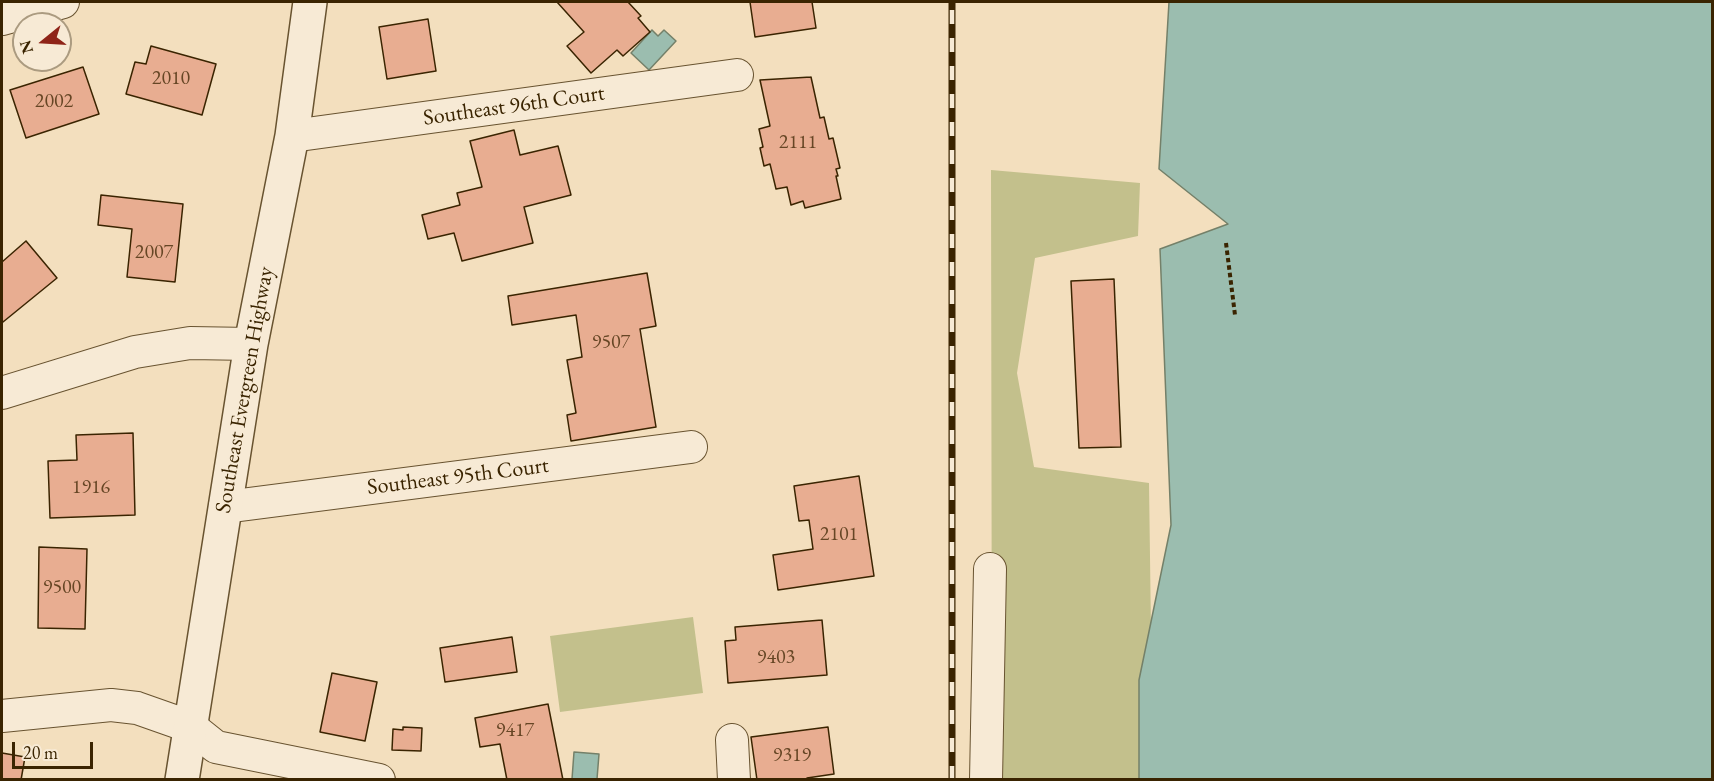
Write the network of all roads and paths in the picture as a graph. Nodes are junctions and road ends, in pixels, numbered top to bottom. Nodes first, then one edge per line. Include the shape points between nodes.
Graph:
1 (63, 2) edge
2 (310, 2) edge
3 (2, 19) edge
4 (737, 75) dead end
5 (292, 136) junction
6 (1226, 243) dead end
7 (1235, 315) dead end
8 (251, 344) junction
9 (2, 393) edge
10 (691, 447) dead end
11 (225, 507) junction
12 (990, 569) dead end
13 (2, 716) edge
14 (191, 727) junction
15 (732, 740) dead end
16 (182, 780) edge
17 (380, 780) edge
18 (734, 780) edge
19 (986, 780) edge

1 - 3 street
2 - 5 street, Southeast Evergreen Highway
4 - 5 street, Southeast 96th Court
5 - 8 street, Southeast Evergreen Highway
6 - 7 path
8 - 9 street via 190,343 135,352
8 - 11 street, Southeast Evergreen Highway
10 - 11 street, Southeast 95th Court
11 - 14 street, Southeast Evergreen Highway
12 - 19 street
13 - 14 street via 111,705 137,708
14 - 16 street, Southeast Evergreen Highway
14 - 17 street via 216,747
15 - 18 street

